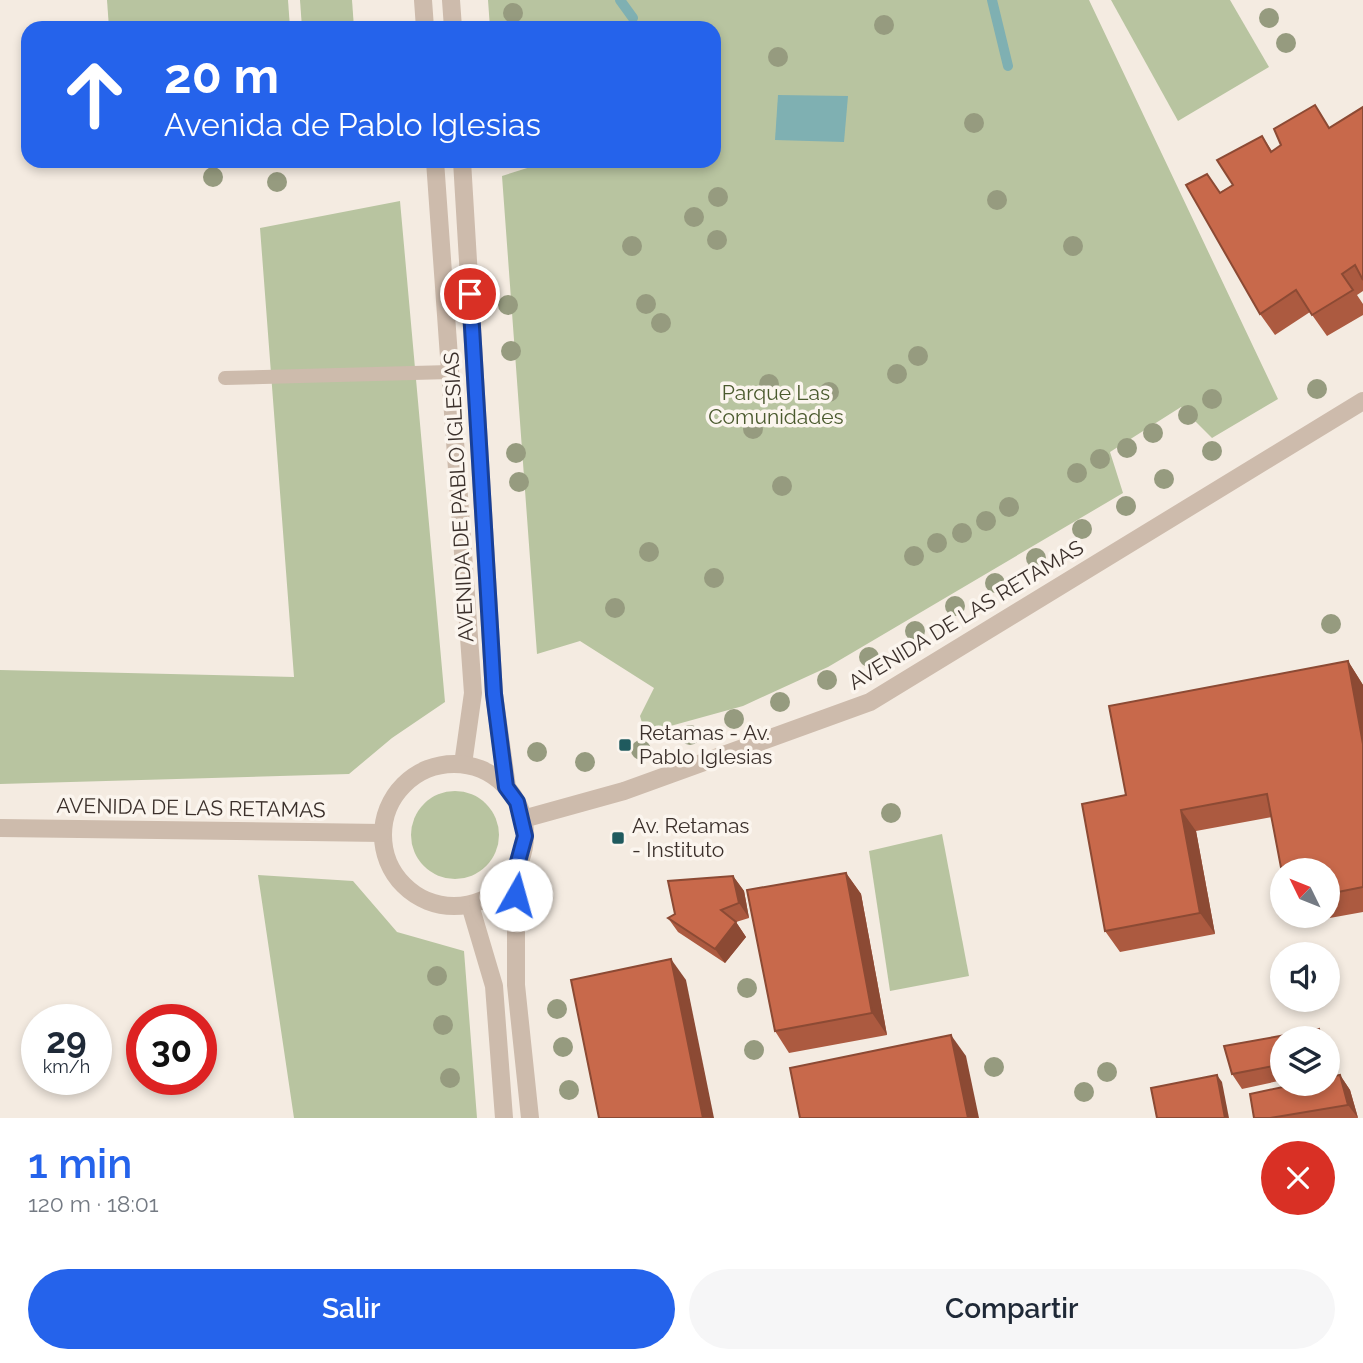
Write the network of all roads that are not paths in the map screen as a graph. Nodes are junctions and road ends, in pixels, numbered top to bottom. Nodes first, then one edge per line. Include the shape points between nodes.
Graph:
1 (423, 0) edge
2 (451, 0) edge
3 (424, 21) edge
4 (452, 21) edge
5 (435, 168) edge
6 (462, 168) edge
7 (450, 372) junction
8 (225, 377) dead end
9 (1363, 401) edge
10 (463, 764) junction
11 (506, 787) junction
12 (523, 819) junction
13 (0, 828) edge
14 (382, 833) junction
15 (516, 869) junction
16 (470, 905) junction
17 (504, 1118) edge
18 (530, 1118) edge

1 - 3 street
2 - 4 street
5 - 7 street, AVENIDA DE PABLO IGLESIAS
6 - 11 street, AVENIDA DE PABLO IGLESIAS via 494,694
7 - 8 lane
7 - 10 street, AVENIDA DE PABLO IGLESIAS via 473,693
9 - 12 street, AVENIDA DE LAS RETAMAS via 870,702 624,791
10 - 11 street via 494,776
10 - 14 street via 440,765 417,774 399,789 387,810
11 - 12 street
12 - 15 street via 524,845
13 - 14 street, AVENIDA DE LAS RETAMAS
14 - 16 street via 385,855 408,890 427,901
15 - 16 street via 496,891
15 - 18 street via 516,985
16 - 17 street via 494,986

